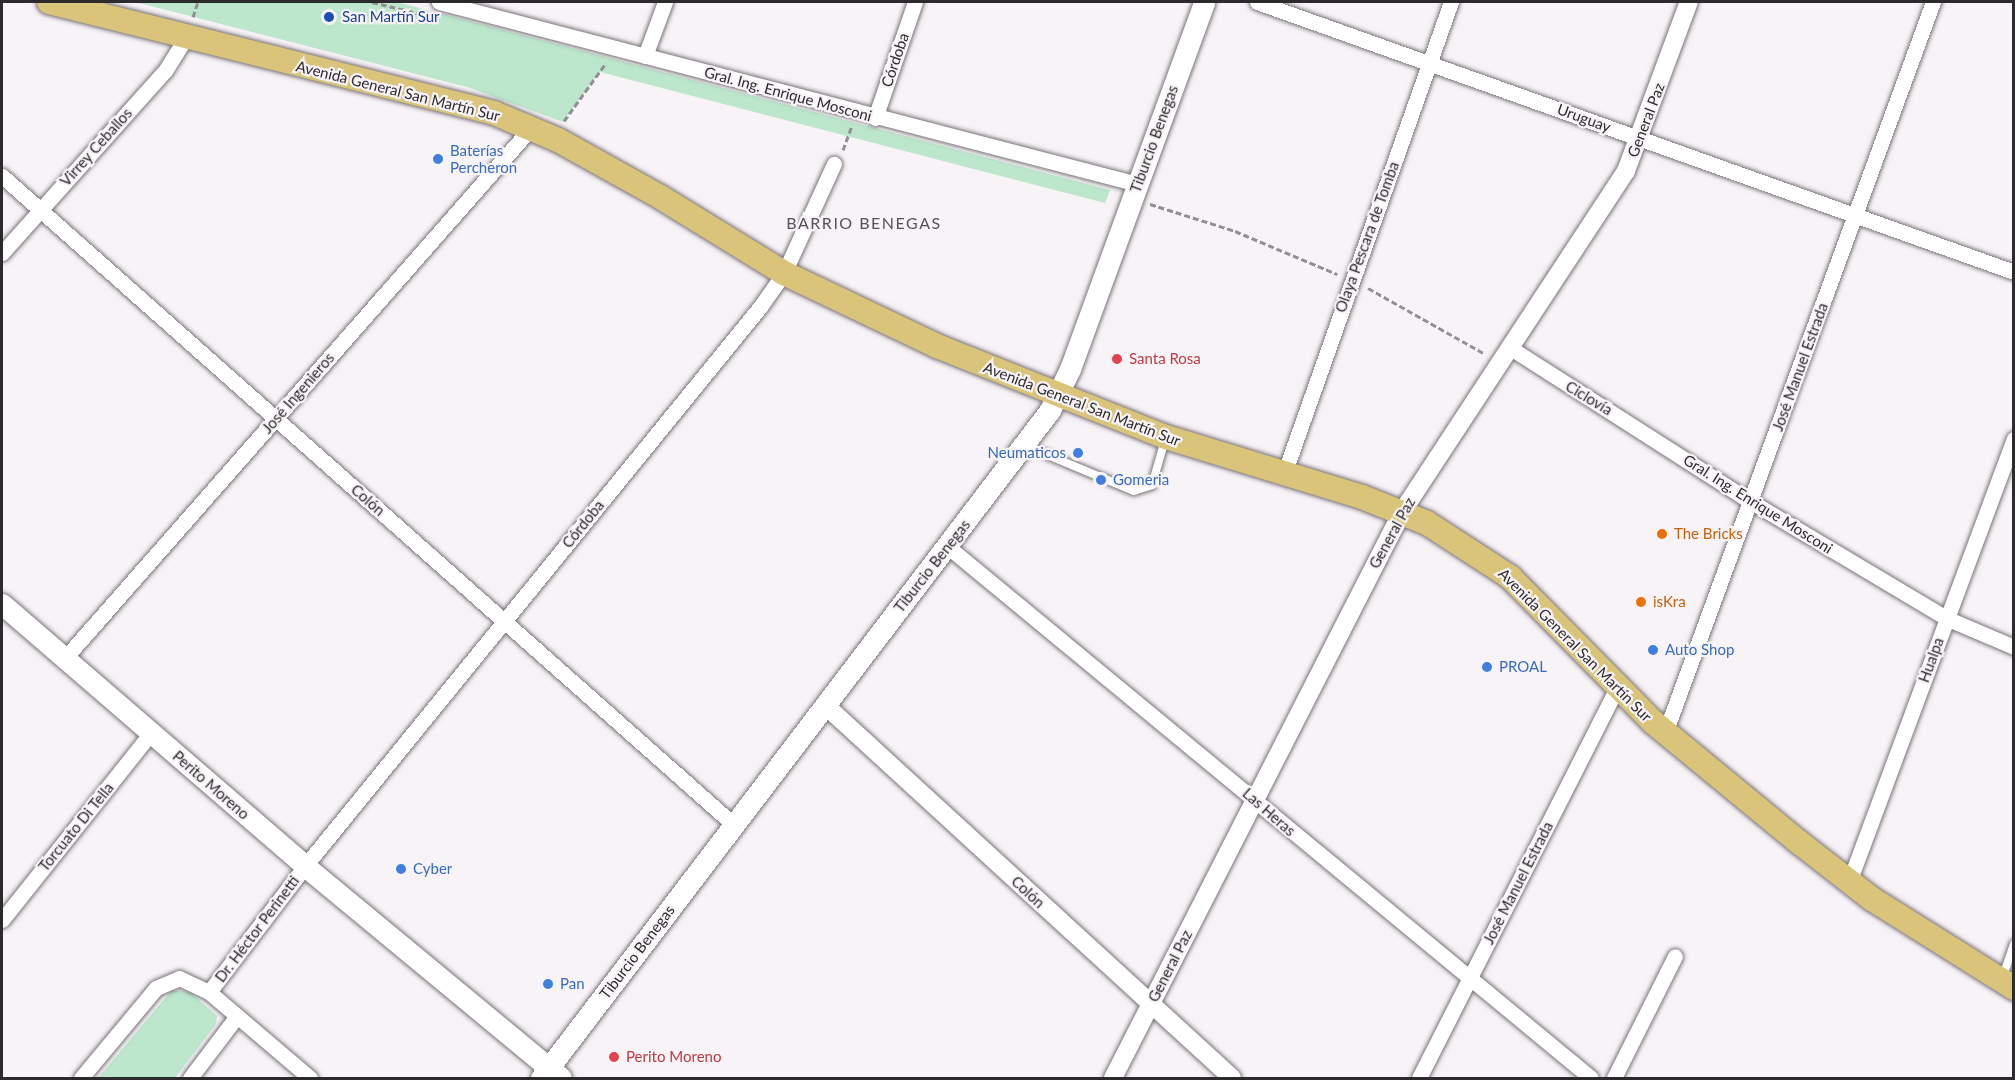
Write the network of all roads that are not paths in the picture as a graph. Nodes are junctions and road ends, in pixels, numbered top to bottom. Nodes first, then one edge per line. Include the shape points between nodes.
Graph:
1 (49, 2) edge
2 (439, 2) edge
3 (665, 2) edge
4 (915, 2) edge
5 (1204, 2) edge
6 (1257, 2) edge
7 (1451, 2) edge
8 (1689, 2) edge
9 (1933, 2) edge
10 (186, 37) junction
11 (645, 56) junction
12 (1430, 63) junction
13 (875, 118) junction
14 (531, 128) junction
15 (1640, 138) junction
16 (834, 164) road end
17 (2, 176) edge
18 (1135, 191) junction
19 (40, 210) junction
20 (1856, 216) junction
21 (2, 253) edge
22 (2013, 272) edge
23 (784, 273) junction
24 (1505, 354) junction
25 (1057, 397) junction
26 (276, 419) junction
27 (1166, 437) junction
28 (2013, 439) edge
29 (1025, 445) junction
30 (1284, 474) junction
31 (1750, 501) junction
32 (1402, 512) junction
33 (948, 546) junction
34 (2, 604) edge
35 (1946, 618) junction
36 (504, 621) junction
37 (2013, 647) edge
38 (65, 658) junction
39 (1617, 687) junction
40 (825, 705) junction
41 (1665, 733) junction
42 (151, 734) junction
43 (1254, 801) junction
44 (734, 825) junction
45 (305, 866) junction
46 (1849, 882) junction
47 (2, 920) edge
48 (2013, 944) edge
49 (1675, 956) dead end
50 (1470, 977) junction
51 (2007, 984) edge
52 (210, 992) junction
53 (1150, 1004) junction
54 (237, 1016) junction
55 (550, 1075) edge
56 (81, 1078) edge
57 (190, 1078) edge
58 (310, 1078) edge
59 (1113, 1078) edge
60 (1232, 1078) edge
61 (1419, 1078) edge
62 (1591, 1078) edge
63 (1614, 1078) edge

1 - 10 main road, Avenida General San Martín Sur
2 - 11 street, Gral. Ing. Enrique Mosconi
3 - 11 street
4 - 13 street, Córdoba
5 - 18 main road, Tiburcio Benegas
6 - 12 street, Uruguay
7 - 12 street, Olaya Pescara de Tomba
8 - 15 street, General Paz
9 - 20 street, José Manuel Estrada
10 - 14 main road, Avenida General San Martín Sur via 494,113
10 - 19 street, Virrey Ceballos via 165,70
11 - 13 street, Gral. Ing. Enrique Mosconi
12 - 15 street, Uruguay
12 - 30 street, Olaya Pescara de Tomba
13 - 18 street, Gral. Ing. Enrique Mosconi
14 - 23 main road, Avenida General San Martín Sur via 662,198
14 - 26 street, José Ingenieros
15 - 20 street, Uruguay
15 - 24 street, General Paz via 1626,171
16 - 23 street, Córdoba
17 - 19 street, Colón
18 - 25 main road, Tiburcio Benegas
19 - 21 street, Virrey Ceballos
19 - 26 street, Colón
20 - 22 street, Uruguay
20 - 31 street, José Manuel Estrada
23 - 25 main road, Avenida General San Martín Sur via 927,342
23 - 36 street, Córdoba
24 - 31 street, Gral. Ing. Enrique Mosconi
24 - 32 street, General Paz
25 - 27 main road, Avenida General San Martín Sur
25 - 29 main road, Tiburcio Benegas
26 - 36 street, Colón
26 - 38 street, José Ingenieros
27 - 29 lane via 1152,485 1134,491
27 - 30 main road, Avenida General San Martín Sur
28 - 35 street, Hualpa
29 - 33 main road, Tiburcio Benegas
30 - 32 main road, Avenida General San Martín Sur
31 - 35 street, Gral. Ing. Enrique Mosconi
31 - 41 street, José Manuel Estrada
32 - 39 main road, Avenida General San Martín Sur via 1466,546 1510,577
32 - 43 street, General Paz
33 - 40 main road, Tiburcio Benegas
33 - 43 street, Las Heras
34 - 38 main road, Perito Moreno
35 - 37 street, Gral. Ing. Enrique Mosconi
35 - 46 street, Hualpa
36 - 44 street, Colón
36 - 45 street, Córdoba
38 - 42 main road, Perito Moreno
39 - 41 main road, Avenida General San Martín Sur
39 - 50 street, José Manuel Estrada
40 - 44 main road, Tiburcio Benegas
40 - 53 street, Colón
41 - 46 main road, Avenida General San Martín Sur
42 - 45 main road, Perito Moreno
42 - 47 street, Torcuato Di Tella
43 - 50 street, Las Heras
43 - 53 street, General Paz
44 - 55 main road, Tiburcio Benegas
45 - 52 street, Dr. Héctor Perinetti
45 - 55 main road, Perito Moreno
46 - 51 main road, Avenida General San Martín Sur
48 - 51 lane
49 - 63 street
50 - 61 street, José Manuel Estrada
50 - 62 street, Las Heras
52 - 54 street
52 - 56 street via 179,978 156,988
53 - 59 street, General Paz
53 - 60 street, Colón
54 - 57 street
54 - 58 street

